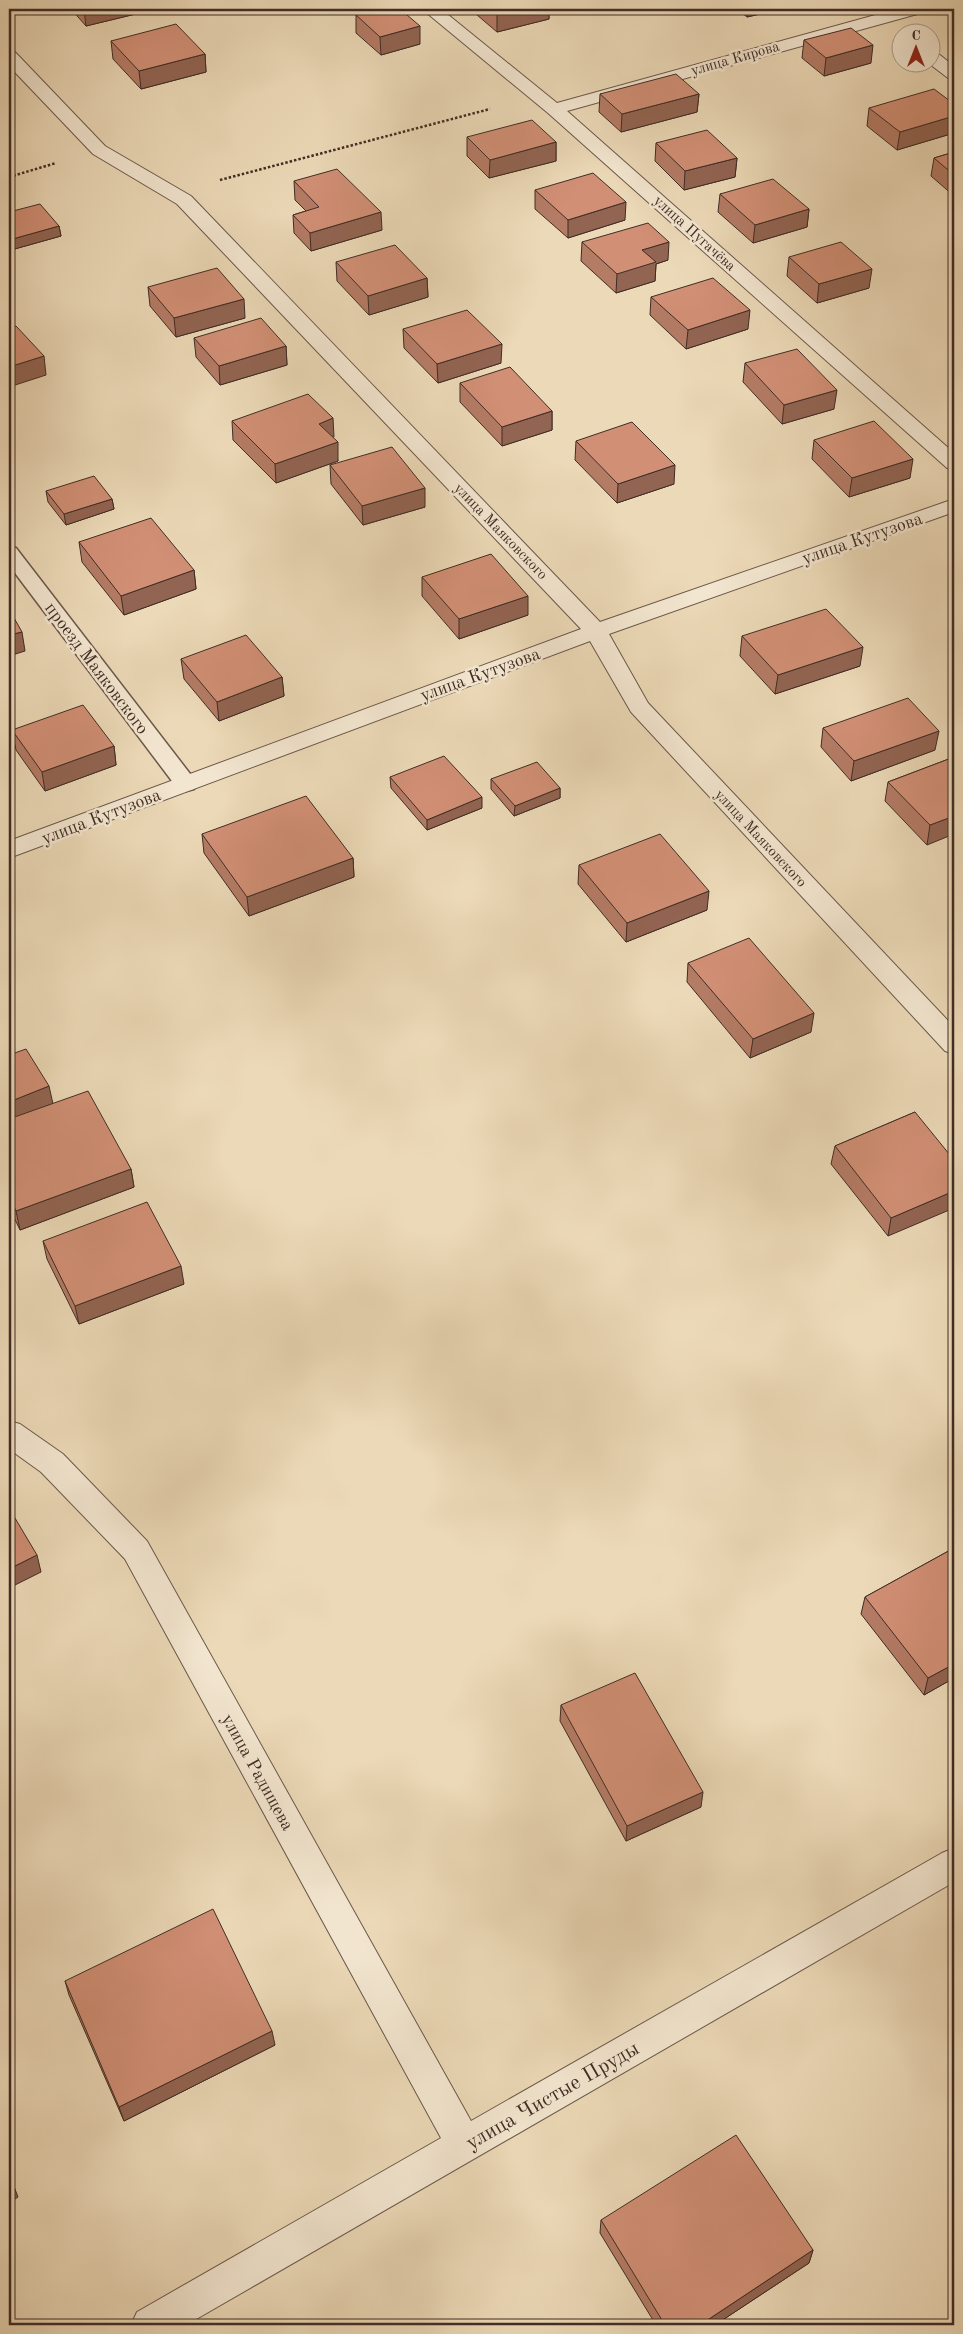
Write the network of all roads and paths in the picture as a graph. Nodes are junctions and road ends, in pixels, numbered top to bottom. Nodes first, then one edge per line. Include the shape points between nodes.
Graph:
1 (431, 9) edge
2 (915, 9) edge
3 (873, 13) edge
4 (890, 26) edge
5 (9, 56) edge
6 (940, 64) edge
7 (954, 74) edge
8 (539, 96) junction
9 (554, 108) junction
10 (172, 193) junction
11 (954, 464) edge
12 (954, 506) edge
13 (9, 552) edge
14 (596, 631) junction
15 (186, 784) junction
16 (9, 850) edge
17 (954, 1044) edge
18 (9, 1433) edge
19 (954, 1864) edge
20 (465, 2145) junction
21 (150, 2325) edge

1 - 8 street, улица Пугачёва
2 - 3 street, улица Кирова
3 - 4 street
3 - 9 street, улица Кирова
5 - 10 street, улица Маяковского via 99,150
6 - 7 street
8 - 9 street, улица Пугачёва
8 - 10 path
9 - 11 street, улица Пугачёва
10 - 14 street, улица Маяковского via 184,200
12 - 14 street, улица Кутузова
13 - 15 lane, проезд Маяковского
14 - 15 street, улица Кутузова
14 - 17 street, улица Маяковского via 639,707
15 - 16 street, улица Кутузова
18 - 20 street, улица Радищева via 52,1463 136,1550
19 - 20 street, улица Чистые Пруды
20 - 21 street, улица Чистые Пруды

